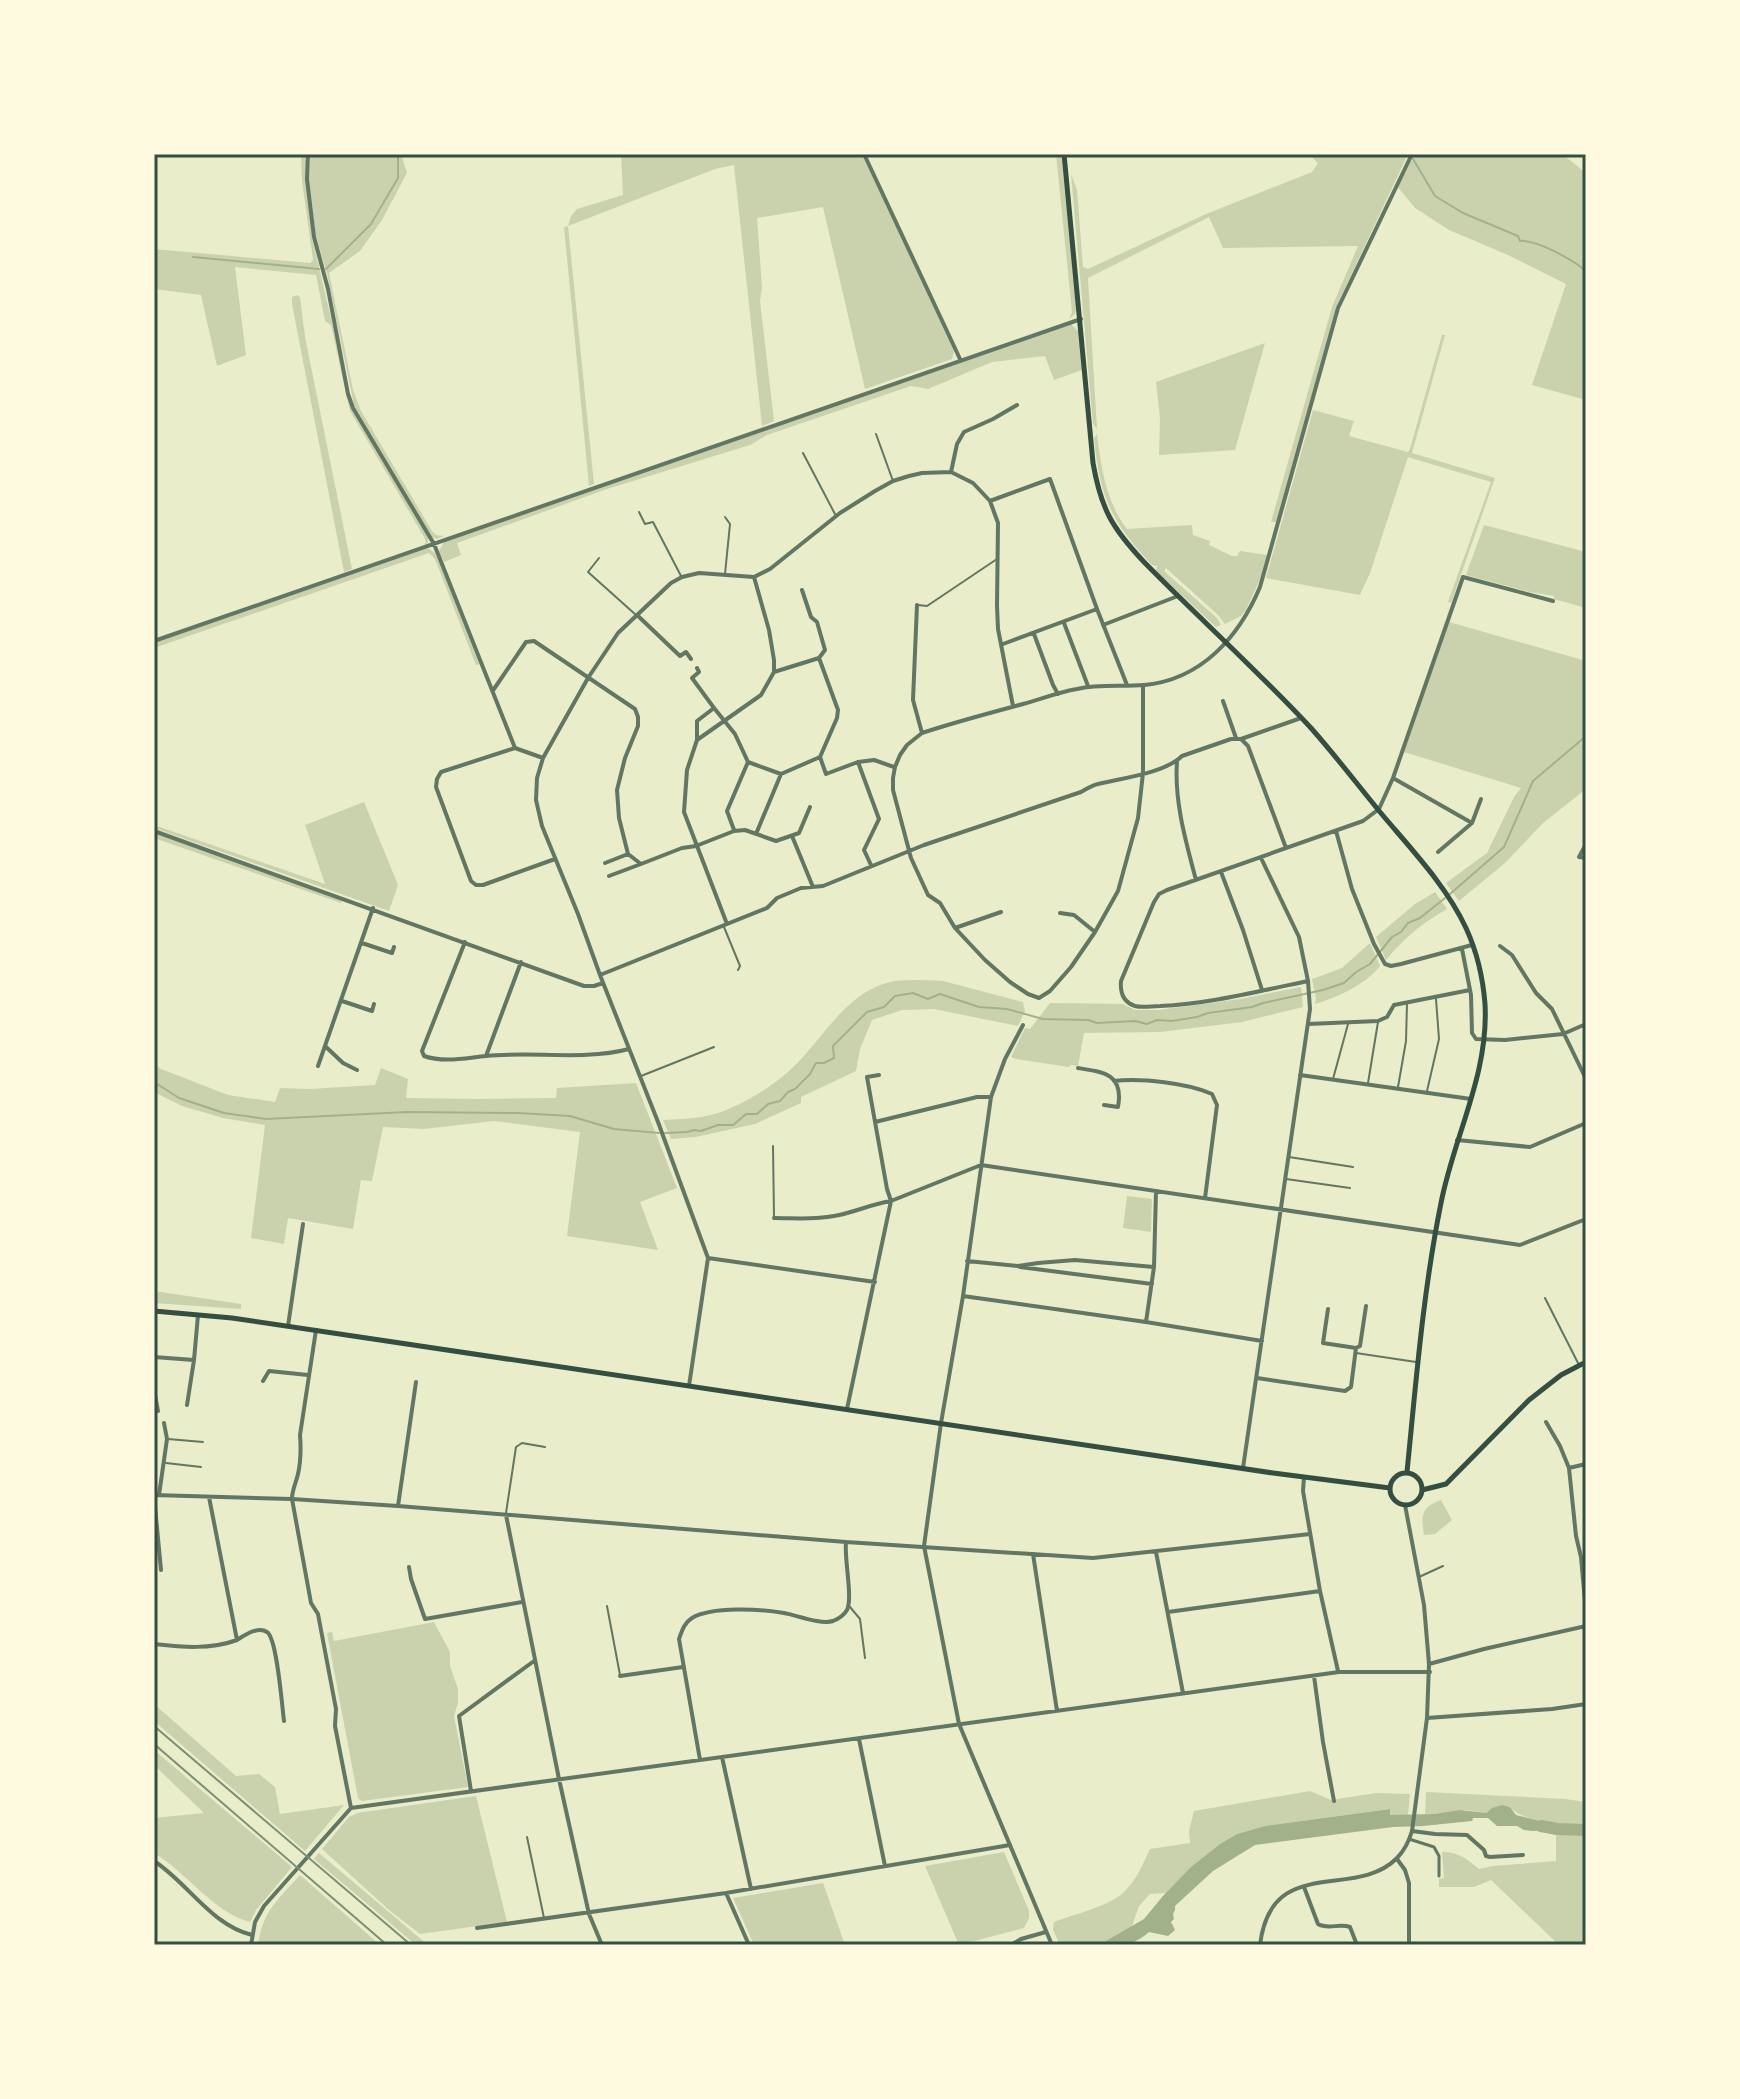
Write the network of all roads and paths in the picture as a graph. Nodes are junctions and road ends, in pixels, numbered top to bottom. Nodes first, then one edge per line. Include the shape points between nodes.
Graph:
1 (308, 154) edge
2 (864, 154) edge
3 (1064, 154) edge
4 (1412, 154) edge
5 (1081, 319) junction
6 (960, 359) junction
7 (1017, 405) dead end
8 (876, 434) dead end
9 (803, 453) dead end
10 (951, 472) junction
11 (893, 481) junction
12 (990, 501) junction
13 (639, 512) dead end
14 (836, 516) junction
15 (725, 517) dead end
16 (434, 544) junction
17 (599, 558) dead end
18 (997, 559) junction
19 (725, 575) junction
20 (682, 577) junction
21 (754, 577) junction
22 (802, 590) dead end
23 (1178, 596) junction
24 (1553, 601) dead end
25 (917, 605) joint
26 (1097, 609) junction
27 (637, 615) junction
28 (1064, 623) junction
29 (1103, 625) junction
30 (1034, 634) junction
31 (154, 641) edge
32 (1003, 644) junction
33 (1225, 644) junction
34 (819, 658) junction
35 (691, 659) dead end
36 (697, 668) dead end
37 (774, 672) junction
38 (588, 678) junction
39 (1127, 685) junction
40 (1143, 685) junction
41 (1088, 686) junction
42 (493, 690) junction
43 (1058, 694) junction
44 (1223, 701) dead end
45 (1013, 706) junction
46 (714, 708) junction
47 (1301, 718) junction
48 (724, 721) junction
49 (922, 733) junction
50 (1238, 738) junction
51 (697, 740) junction
52 (515, 748) junction
53 (820, 757) junction
54 (543, 758) junction
55 (748, 762) junction
56 (858, 762) junction
57 (1177, 762) junction
58 (895, 767) junction
59 (1143, 773) junction
60 (781, 774) junction
61 (1393, 778) junction
62 (1481, 799) dead end
63 (810, 807) dead end
64 (1379, 809) junction
65 (1472, 823) junction
66 (154, 831) edge
67 (734, 831) junction
68 (1336, 831) junction
69 (756, 834) junction
70 (792, 836) junction
71 (1586, 844) edge
72 (696, 846) junction
73 (1286, 848) junction
74 (909, 850) junction
75 (1438, 852) dead end
76 (628, 854) junction
77 (1261, 858) junction
78 (1586, 858) edge
79 (555, 859) junction
80 (605, 863) dead end
81 (641, 864) junction
82 (871, 865) junction
83 (1221, 872) junction
84 (609, 876) dead end
85 (1196, 880) junction
86 (813, 887) junction
87 (373, 908) junction
88 (1001, 912) dead end
89 (1060, 913) dead end
90 (725, 925) junction
91 (955, 928) junction
92 (1095, 932) junction
93 (465, 941) junction
94 (361, 943) junction
95 (1472, 945) junction
96 (1500, 946) dead end
97 (1462, 948) junction
98 (390, 959) dead end
99 (521, 962) junction
100 (738, 970) dead end
101 (600, 975) junction
102 (603, 983) junction
103 (1308, 984) junction
104 (1262, 990) junction
105 (1470, 990) junction
106 (1436, 996) junction
107 (341, 1000) junction
108 (1407, 1002) junction
109 (369, 1017) dead end
110 (1378, 1021) junction
111 (1308, 1024) junction
112 (1348, 1024) junction
113 (1586, 1024) edge
114 (1023, 1025) dead end
115 (1563, 1034) junction
116 (1484, 1041) junction
117 (325, 1046) junction
118 (714, 1047) dead end
119 (629, 1049) junction
120 (486, 1056) junction
121 (318, 1066) dead end
122 (1078, 1068) dead end
123 (357, 1070) dead end
124 (879, 1075) dead end
125 (1300, 1075) junction
126 (640, 1076) junction
127 (1586, 1079) edge
128 (1333, 1080) junction
129 (1114, 1081) junction
130 (1368, 1084) junction
131 (1398, 1089) junction
132 (1427, 1093) junction
133 (991, 1097) junction
134 (1471, 1099) junction
135 (1104, 1105) dead end
136 (875, 1122) junction
137 (1586, 1123) edge
138 (1457, 1140) junction
139 (773, 1146) dead end
140 (1288, 1157) junction
141 (981, 1165) junction
142 (1353, 1167) dead end
143 (1285, 1179) junction
144 (1350, 1188) dead end
145 (1156, 1191) junction
146 (1205, 1198) junction
147 (891, 1201) junction
148 (1281, 1209) junction
149 (774, 1218) joint
150 (1586, 1220) edge
151 (303, 1224) dead end
152 (1435, 1233) junction
153 (708, 1258) junction
154 (967, 1261) junction
155 (1018, 1266) junction
156 (1154, 1267) junction
157 (875, 1282) junction
158 (1152, 1284) junction
159 (963, 1296) junction
160 (1545, 1298) dead end
161 (1366, 1306) dead end
162 (1328, 1309) dead end
163 (154, 1311) edge
164 (198, 1315) junction
165 (1146, 1322) junction
166 (288, 1326) junction
167 (316, 1330) junction
168 (1262, 1341) junction
169 (1356, 1351) junction
170 (154, 1357) edge
171 (194, 1360) junction
172 (1586, 1362) edge
173 (1417, 1363) junction
174 (1579, 1364) junction
175 (308, 1375) junction
176 (1257, 1378) junction
177 (263, 1381) dead end
178 (416, 1382) dead end
179 (689, 1386) junction
180 (154, 1389) edge
181 (187, 1405) dead end
182 (847, 1409) junction
183 (158, 1411) dead end
184 (1546, 1422) dead end
185 (164, 1423) dead end
186 (941, 1423) junction
187 (167, 1439) junction
188 (203, 1442) dead end
189 (545, 1447) dead end
190 (164, 1463) junction
191 (1586, 1464) edge
192 (201, 1467) dead end
193 (1243, 1468) junction
194 (1569, 1468) junction
195 (1407, 1472) junction
196 (1304, 1477) junction
197 (1390, 1488) junction
198 (1422, 1490) junction
199 (156, 1495) edge
200 (209, 1497) junction
201 (292, 1499) junction
202 (1405, 1505) junction
203 (398, 1506) junction
204 (506, 1515) junction
205 (1310, 1534) junction
206 (846, 1542) junction
207 (1586, 1544) edge
208 (924, 1546) junction
209 (1579, 1546) junction
210 (1156, 1552) junction
211 (1033, 1554) junction
212 (1443, 1566) dead end
213 (409, 1567) dead end
214 (161, 1570) dead end
215 (1419, 1577) junction
216 (1320, 1591) junction
217 (522, 1602) junction
218 (607, 1606) dead end
219 (849, 1606) junction
220 (1168, 1612) junction
221 (1586, 1613) edge
222 (1586, 1627) edge
223 (237, 1640) junction
224 (154, 1644) edge
225 (1586, 1648) edge
226 (865, 1658) dead end
227 (534, 1661) junction
228 (1429, 1664) junction
229 (683, 1667) junction
230 (1339, 1672) junction
231 (1430, 1672) junction
232 (620, 1676) joint
233 (1314, 1676) junction
234 (1183, 1693) junction
235 (1586, 1704) edge
236 (1057, 1711) junction
237 (1427, 1718) junction
238 (284, 1721) dead end
239 (959, 1724) junction
240 (859, 1738) junction
241 (722, 1757) junction
242 (700, 1760) junction
243 (559, 1779) junction
244 (471, 1791) junction
245 (1334, 1801) dead end
246 (351, 1808) junction
247 (1413, 1829) junction
248 (527, 1837) dead end
249 (1409, 1839) junction
250 (1010, 1845) junction
251 (1523, 1855) dead end
252 (1397, 1859) junction
253 (154, 1861) edge
254 (885, 1866) junction
255 (1439, 1876) dead end
256 (1304, 1887) junction
257 (751, 1889) junction
258 (726, 1893) junction
259 (589, 1914) junction
260 (545, 1920) junction
261 (477, 1928) dead end
262 (1046, 1932) junction
263 (252, 1935) junction
264 (251, 1945) edge
265 (602, 1945) edge
266 (749, 1945) edge
267 (1011, 1945) edge
268 (1052, 1945) edge
269 (1260, 1945) edge
270 (1357, 1945) edge
271 (1409, 1945) edge

1 - 16 street via 314,237 348,394
2 - 6 street
3 - 5 main road
4 - 33 street via 1338,308 1260,587
5 - 6 street
5 - 23 main road via 1093,463 1101,498 1124,540
6 - 16 street
7 - 10 street via 964,432
8 - 11 lane
9 - 14 lane
10 - 11 street
10 - 12 street via 973,483
11 - 14 street
12 - 18 street via 998,523
12 - 26 street via 1050,479
13 - 20 lane via 645,524 653,522
14 - 21 street
15 - 19 lane via 730,524
16 - 31 street
16 - 42 street
17 - 27 lane via 588,572
18 - 25 lane via 927,606
18 - 32 street
19 - 20 street
19 - 21 street
20 - 27 street
21 - 37 street
22 - 34 street via 825,650
23 - 29 street
23 - 33 main road
24 - 61 street via 1463,577
25 - 49 street via 913,700
26 - 28 street
26 - 29 street
27 - 35 street via 680,656 686,652
27 - 38 street
28 - 30 street
28 - 41 street
29 - 39 street
30 - 32 street
30 - 43 street
32 - 45 street
33 - 40 street via 1187,674
33 - 47 main road
34 - 37 street
34 - 53 street via 838,710
36 - 46 street via 692,678
37 - 48 street via 761,695
38 - 42 street via 534,641 526,642
38 - 54 street
38 - 76 street via 635,709 638,717 617,790
39 - 40 street
39 - 41 street
40 - 59 street
41 - 43 street
42 - 52 street
43 - 45 street
44 - 50 street
45 - 49 street
46 - 48 street
46 - 51 street via 697,721
47 - 50 street
47 - 64 main road
48 - 51 street
48 - 55 street
49 - 58 street via 907,745
50 - 57 street
50 - 73 street via 1248,746
51 - 72 street via 687,770 684,812
52 - 54 street
52 - 79 street via 441,772 436,787 476,885
53 - 56 street via 826,774
53 - 60 street
54 - 79 street via 536,800
55 - 60 street
55 - 67 street via 727,811
56 - 58 street via 874,760
56 - 82 street via 879,819 864,850
57 - 59 street
57 - 85 street via 1183,827
58 - 74 street via 893,790
59 - 74 street
59 - 92 street via 1138,818 1118,891
60 - 69 street
61 - 64 street
61 - 65 street
62 - 65 street
63 - 70 street via 799,833
64 - 68 street
64 - 95 main road via 1444,892
65 - 75 street
66 - 87 street
67 - 69 street
67 - 72 street
68 - 73 street
68 - 97 street via 1352,889 1382,961 1391,966
69 - 70 street via 776,841
70 - 86 street
71 - 78 street via 1579,857
72 - 81 street
72 - 90 street
73 - 77 street
74 - 82 street
74 - 91 street via 928,895 940,903
76 - 80 street
76 - 81 street
77 - 83 street
77 - 103 street via 1299,937
79 - 101 street
81 - 84 street
82 - 86 street
83 - 85 street
83 - 104 street
85 - 104 street via 1159,894 1154,902 1121,981 1124,998 1140,1007
86 - 90 street via 777,898 767,908
87 - 93 street
87 - 94 street
88 - 91 street
89 - 92 street via 1074,915
90 - 100 lane
90 - 101 street
91 - 92 street via 1010,982 1037,998 1050,991
93 - 99 street
93 - 120 street via 422,1051 429,1058
94 - 98 street via 393,950
94 - 107 street
95 - 97 street
95 - 116 main road via 1484,996
96 - 115 street via 1552,1009
97 - 105 street
99 - 102 street via 584,986
99 - 120 street
101 - 102 street
102 - 119 street
103 - 104 street
103 - 111 street
105 - 106 street
105 - 116 street via 1472,1033
106 - 108 street
106 - 132 lane via 1439,1039
107 - 109 street via 373,1008
107 - 117 street
108 - 110 street via 1394,1005
108 - 131 lane
110 - 112 street
110 - 130 lane
111 - 112 street
111 - 125 street
112 - 128 lane
113 - 115 street
114 - 133 street
115 - 116 street
115 - 127 street
116 - 134 main road
117 - 121 street
117 - 123 street
118 - 126 lane
119 - 120 street
119 - 126 street
122 - 129 street via 1104,1072
124 - 136 street via 867,1077
125 - 128 street
125 - 140 street
126 - 153 street
128 - 130 street
129 - 135 street via 1121,1094 1118,1107
129 - 146 street via 1200,1088 1212,1094 1217,1105
130 - 131 street
131 - 132 street
132 - 134 street
133 - 136 street
133 - 141 street
134 - 138 main road
136 - 147 street
137 - 138 street via 1524,1148
138 - 152 main road
139 - 149 lane
140 - 142 lane
140 - 143 street
141 - 145 street
141 - 147 street
141 - 154 street
143 - 144 lane
143 - 148 street
145 - 146 street
145 - 156 street
146 - 148 street
147 - 149 street via 833,1216
147 - 157 street
148 - 152 street
148 - 168 street
150 - 152 street via 1520,1245
151 - 166 street
152 - 173 main road
153 - 157 street
153 - 179 street
154 - 155 street
154 - 159 street
155 - 156 street via 1075,1260
155 - 158 street
156 - 158 street
157 - 182 street
158 - 165 street
159 - 165 street
159 - 186 street
160 - 174 lane
161 - 169 street
162 - 169 street via 1323,1343
163 - 164 main road
164 - 166 main road
164 - 171 street
165 - 168 street
166 - 167 main road
167 - 175 street
167 - 179 main road
168 - 176 street
169 - 173 lane
169 - 176 street via 1351,1387 1345,1391
170 - 171 street
171 - 181 street
172 - 174 main road
173 - 195 main road
174 - 198 main road via 1529,1400 1446,1484
175 - 177 street via 269,1371
175 - 201 street
176 - 193 street
178 - 203 street
179 - 182 main road
180 - 183 street
182 - 186 main road
184 - 194 street
185 - 187 street
186 - 193 main road
186 - 208 street
187 - 188 lane
187 - 190 street
189 - 204 lane via 516,1447
190 - 192 lane
190 - 199 street
191 - 194 street
193 - 196 main road
194 - 209 street
195 - 197 main road via 1393,1478
195 - 198 main road via 1420,1480
196 - 197 main road
196 - 205 street
197 - 202 main road via 1392,1498
198 - 202 main road via 1415,1502
199 - 200 street
199 - 214 street
200 - 201 street
200 - 223 street
201 - 203 street
201 - 246 street via 330,1675
202 - 215 street
203 - 204 street
204 - 206 street
204 - 217 street
205 - 210 street
205 - 216 street
206 - 208 street
206 - 219 street
207 - 209 street
208 - 211 street
208 - 239 street
209 - 221 street
210 - 211 street via 1093,1558
210 - 220 street
211 - 236 street
212 - 215 lane
213 - 217 street via 425,1619
215 - 228 street
216 - 220 street
216 - 230 street
217 - 227 street
218 - 232 lane
219 - 226 lane via 860,1619
219 - 229 street via 829,1622 749,1610 699,1615 683,1627 679,1639
220 - 234 street
221 - 222 street
222 - 225 street
222 - 228 street
223 - 224 street via 211,1647
223 - 238 street via 260,1630 270,1634
227 - 243 street
227 - 244 street via 459,1716
228 - 231 street
229 - 232 street
229 - 242 street
230 - 231 street
230 - 233 street
231 - 237 street
233 - 234 street
233 - 245 street
234 - 236 street
235 - 237 street
236 - 239 street
237 - 247 street
239 - 240 street
239 - 250 street
240 - 241 street
240 - 254 street
241 - 242 street
241 - 257 street
242 - 243 street
243 - 244 street
243 - 259 street
244 - 246 street
246 - 263 street via 264,1906
247 - 249 street
247 - 251 street via 1467,1835 1490,1857
248 - 260 lane
249 - 252 street
249 - 255 street via 1434,1847
250 - 254 street
250 - 262 street
252 - 256 street via 1381,1870
252 - 271 street via 1409,1883
253 - 263 street via 223,1922
254 - 257 street
256 - 269 street via 1272,1907
256 - 270 street via 1318,1924 1350,1927
257 - 258 street
258 - 259 street
258 - 266 street
259 - 260 street
259 - 265 street
260 - 261 street
262 - 267 street
262 - 268 street
263 - 264 street

